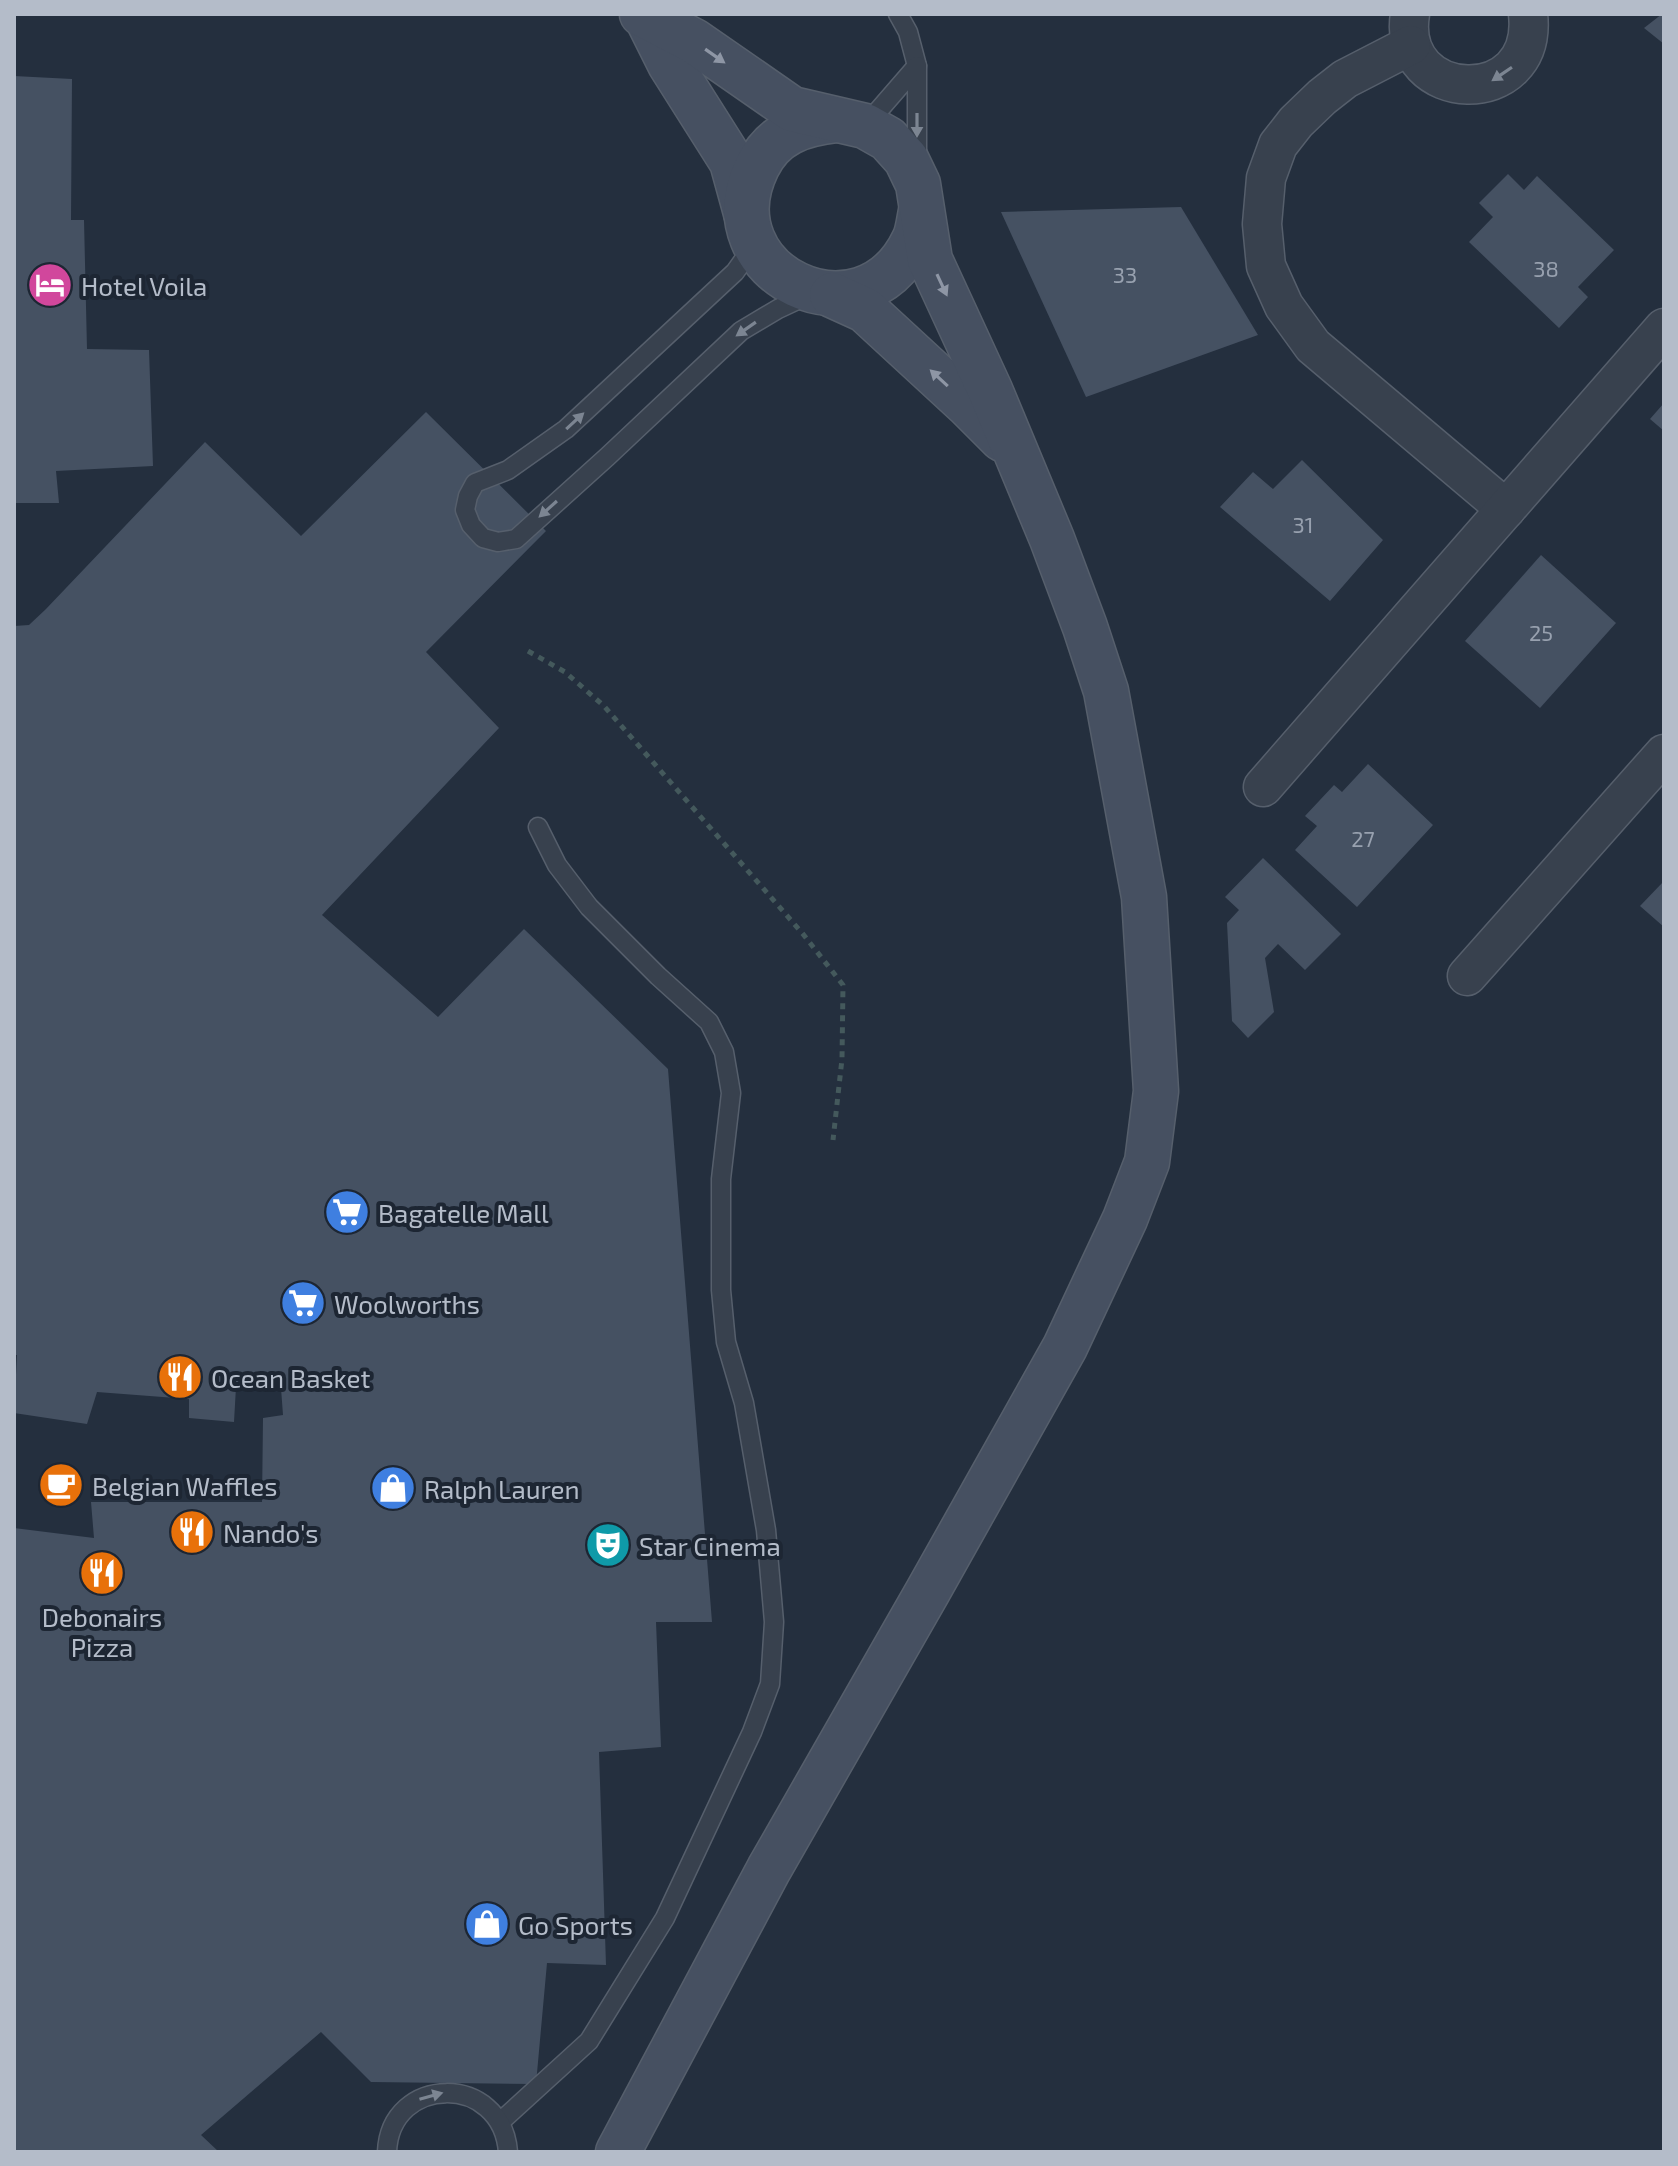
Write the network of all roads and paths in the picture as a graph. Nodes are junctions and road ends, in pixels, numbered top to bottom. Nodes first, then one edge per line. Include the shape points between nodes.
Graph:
1 (898, 14) edge
2 (1528, 14) edge
3 (645, 16) edge
4 (1410, 30) edge
5 (917, 66) junction
6 (852, 123) junction
7 (919, 198) junction
8 (751, 228) junction
9 (823, 294) junction
10 (1664, 328) edge
11 (1014, 452) junction
12 (1506, 509) junction
13 (528, 651) dead end
14 (1664, 754) edge
15 (1263, 787) dead end
16 (538, 827) dead end
17 (1467, 976) dead end
18 (833, 1140) dead end
19 (500, 2122) junction
20 (387, 2152) edge
21 (508, 2152) edge
22 (618, 2152) edge

1 - 5 lane
2 -> 4 street via 1522,56 1493,82 1474,86 1454,85 1421,63
3 -> 6 main road via 694,41 792,109
3 - 8 main road via 732,162
4 - 12 street via 1322,97 1278,145 1266,178 1266,266 1284,306 1313,346
5 - 6 lane
5 -> 7 lane
6 - 7 main road via 888,139 906,159
6 - 8 main road via 810,123 783,135 762,156 749,183
7 - 9 main road via 916,238 902,261 883,280 858,292
7 -> 11 main road via 930,260
8 - 9 main road via 769,267 790,283
9 -> 8 lane via 778,309 741,331 516,539 483,538 465,510 475,483 508,470 566,429 735,272
11 -> 9 main road via 865,310
10 - 12 street
11 - 22 main road via 1052,539 1106,691 1144,897 1156,1091 1147,1162 1065,1347 769,1869
12 - 15 street
13 - 18 path via 565,672 604,706 843,985
14 - 17 street
16 - 19 lane via 557,865 589,907 709,1022 724,1052 731,1093 721,1179 721,1290 726,1342 744,1403 766,1530 774,1622 770,1684 665,1918 589,2041
20 -> 19 lane via 395,2120 428,2095 470,2096
19 - 21 lane

